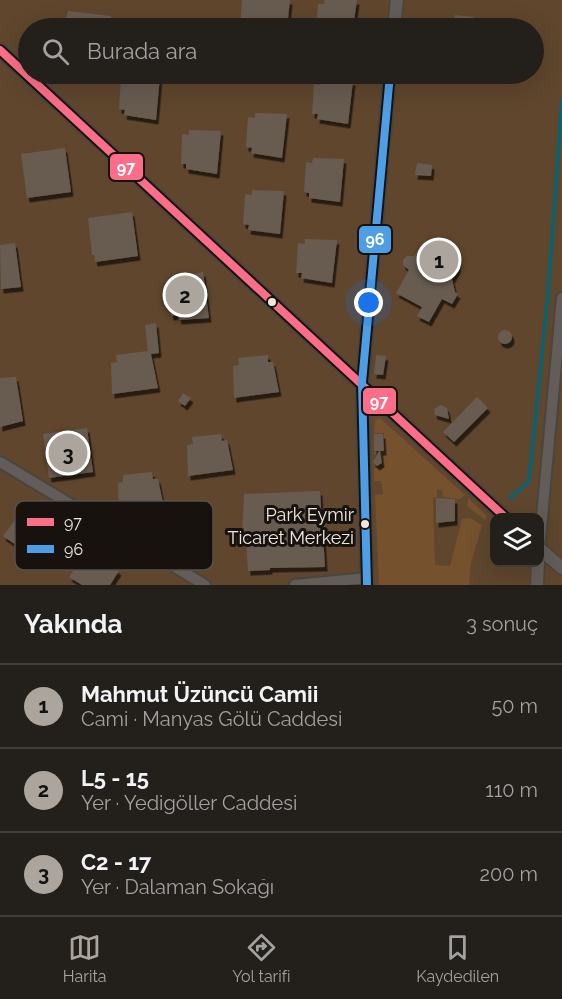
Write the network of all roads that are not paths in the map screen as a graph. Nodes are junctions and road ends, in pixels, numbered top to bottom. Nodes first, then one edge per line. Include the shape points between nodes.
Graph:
1 (397, 0) edge
2 (395, 18) edge
3 (0, 50) edge
4 (18, 67) edge
5 (37, 84) edge
6 (389, 84) edge
7 (562, 298) edge
8 (362, 383) junction
9 (0, 462) edge
10 (65, 501) edge
11 (501, 513) edge
12 (542, 513) edge
13 (544, 552) edge
14 (538, 567) edge
15 (562, 568) edge
16 (180, 570) edge
17 (367, 582) edge
18 (205, 585) edge
19 (295, 585) edge
20 (537, 585) edge

1 - 2 street
3 - 4 street
5 - 8 street
6 - 8 street
7 - 12 street
8 - 11 street
8 - 17 street
9 - 10 street
13 - 15 street
14 - 20 street
16 - 18 street
17 - 19 street

